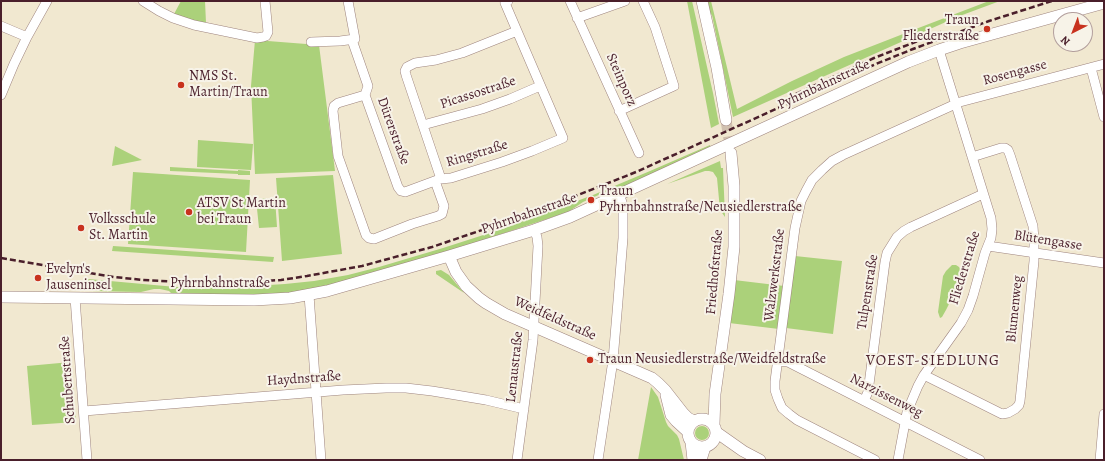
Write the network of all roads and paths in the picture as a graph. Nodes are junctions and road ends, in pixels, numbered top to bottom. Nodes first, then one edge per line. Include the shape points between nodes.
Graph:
1 (48, 1) edge
2 (143, 1) edge
3 (265, 1) edge
4 (348, 1) edge
5 (570, 1) edge
6 (625, 1) edge
7 (643, 1) edge
8 (702, 1) edge
9 (506, 2) edge
10 (1104, 3) edge
11 (577, 18) junction
12 (1, 26) edge
13 (517, 30) junction
14 (26, 37) junction
15 (352, 40) junction
16 (312, 42) dead end
17 (939, 50) junction
18 (1104, 64) edge
19 (1090, 68) junction
20 (540, 86) junction
21 (1, 95) edge
22 (365, 95) junction
23 (956, 104) junction
24 (619, 111) junction
25 (1104, 116) edge
26 (726, 120) tunnel mouth
27 (423, 125) junction
28 (731, 153) tunnel mouth
29 (639, 154) dead end
30 (972, 157) junction
31 (438, 180) junction
32 (984, 194) junction
33 (619, 195) junction
34 (534, 230) junction
35 (988, 246) junction
36 (1034, 252) junction
37 (449, 256) junction
38 (1104, 263) edge
39 (309, 295) junction
40 (1, 297) edge
41 (75, 298) junction
42 (533, 326) junction
43 (613, 360) junction
44 (778, 361) junction
45 (924, 375) junction
46 (665, 390) junction
47 (316, 392) junction
48 (714, 394) junction
49 (864, 401) junction
50 (524, 409) junction
51 (84, 411) junction
52 (1104, 414) edge
53 (697, 420) junction
54 (906, 422) junction
55 (715, 428) junction
56 (690, 437) junction
57 (708, 445) junction
58 (743, 451) junction
59 (88, 460) edge
60 (321, 460) edge
61 (517, 460) edge
62 (598, 460) edge
63 (693, 460) edge
64 (701, 460) edge
65 (760, 460) edge
66 (875, 460) edge
67 (898, 460) edge
68 (980, 460) edge
69 (1100, 460) edge

1 - 14 street
2 - 3 street via 159,11 194,25 257,38 266,36 268,32
4 - 15 street, Dürerstraße via 356,39
5 - 11 street, Steinporz
6 - 11 street
7 - 24 street via 655,27 674,86
8 - 26 street
9 - 13 street, Ringstraße
10 - 17 street, Pyhrnbahnstraße
11 - 24 street, Steinporz
12 - 14 street
13 - 20 street, Ringstraße
13 - 27 street, Ringstraße via 462,53 407,66 406,75
14 - 21 street
15 - 16 street
15 - 22 street, Dürerstraße via 368,86
17 - 23 street, Fliederstraße
17 - 33 street, Pyhrnbahnstraße
18 - 19 street, Rosengasse
19 - 23 street, Rosengasse
19 - 25 street
20 - 27 street, Picassostraße via 482,109
20 - 31 street, Ringstraße via 562,138 502,162
22 - 31 street, Dürerstraße via 401,191 405,192
22 - 31 street via 338,103 333,111 338,156 366,235 374,239 442,214 444,206
23 - 30 street, Fliederstraße
23 - 44 street, Walzwerkstraße via 843,155 832,161 812,180 801,201 797,216
24 - 29 street, Steinporz
27 - 31 street, Ringstraße
28 - 48 street, Friedhofstraße via 734,247
30 - 32 street, Fliederstraße
30 - 36 street, Blumenweg via 1001,148 1008,150 1033,226
32 - 35 street, Fliederstraße via 992,229
32 - 49 street, Tulpenstraße via 911,227 892,245 885,262 868,392
33 - 34 street, Pyhrnbahnstraße
33 - 43 street via 624,210 623,238
34 - 37 street, Pyhrnbahnstraße
34 - 42 street, Lenaustraße via 538,246
35 - 36 street, Blütengasse
35 - 45 street, Fliederstraße via 968,310
36 - 38 street, Blütengasse
36 - 45 street, Blumenweg via 1020,401 1015,410 1002,414 996,412
37 - 39 street, Pyhrnbahnstraße
37 - 42 street, Weidfeldstraße via 460,278 479,298 492,307
39 - 41 street, Pyhrnbahnstraße via 234,301
39 - 47 street
40 - 41 street, Pyhrnbahnstraße
41 - 51 street, Schubertstraße
42 - 43 street, Weidfeldstraße
42 - 50 street, Lenaustraße
43 - 46 street, Weidfeldstraße via 652,378
43 - 62 street
44 - 49 street, Narzissenweg via 788,362
44 - 66 street, Walzwerkstraße via 775,390 782,408 797,420
45 - 54 street, Fliederstraße via 912,399
46 - 53 street, Weidfeldstraße via 688,418
46 - 56 street via 671,415
47 - 50 street, Haydnstraße via 406,388 456,394
47 - 51 street, Haydnstraße
47 - 60 street
48 - 53 street, Friedhofstraße
48 - 55 street, Friedhofstraße
49 - 54 street, Narzissenweg
50 - 61 street, Lenaustraße
51 - 59 street, Schubertstraße
52 - 69 street
53 - 55 street via 710,421
53 - 56 street via 691,424
54 - 67 street, Fliederstraße
54 - 68 street, Narzissenweg
55 - 57 street via 716,436
55 - 58 street
56 - 57 street via 695,445
56 - 63 street
57 - 58 street
57 - 64 street
58 - 65 street

